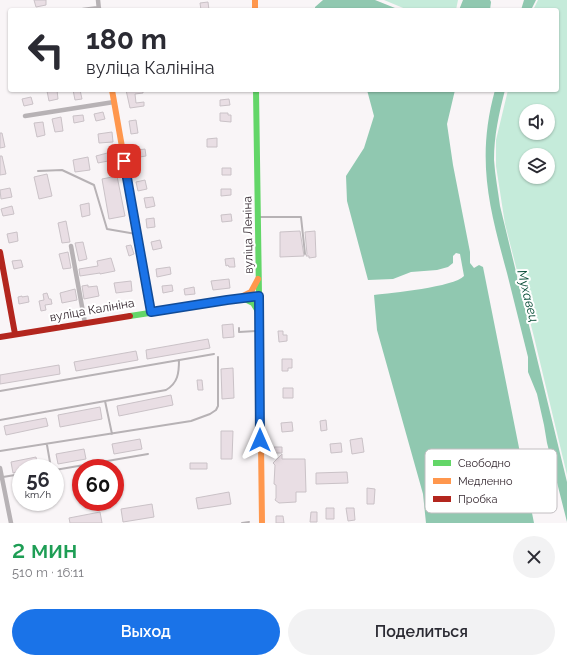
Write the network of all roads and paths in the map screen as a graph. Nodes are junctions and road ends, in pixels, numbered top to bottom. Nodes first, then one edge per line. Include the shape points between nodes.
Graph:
1 (112, 92) edge
2 (256, 92) edge
3 (114, 102) junction
4 (25, 116) dead end
5 (38, 171) dead end
6 (258, 217) junction
7 (137, 234) junction
8 (70, 246) dead end
9 (0, 252) edge
10 (304, 254) dead end
11 (259, 276) junction
12 (259, 296) junction
13 (237, 298) junction
14 (151, 312) junction
15 (259, 314) junction
16 (85, 323) junction
17 (239, 328) dead end
18 (260, 331) junction
19 (15, 334) junction
20 (0, 337) edge
21 (214, 354) dead end
22 (218, 357) dead end
23 (179, 360) junction
24 (0, 391) edge
25 (105, 401) junction
26 (0, 420) edge
27 (112, 434) junction
28 (47, 445) junction
29 (0, 451) edge
30 (148, 454) dead end
31 (49, 459) edge
32 (0, 468) edge
33 (64, 468) edge
34 (12, 475) edge
35 (2, 477) junction
36 (249, 522) dead end
37 (11, 523) edge
38 (242, 523) edge
39 (262, 523) edge

1 - 3 street
2 - 6 street, вуліца Леніна
3 - 4 street
3 - 7 street
5 - 7 lane via 62,170 94,185 107,229
6 - 10 lane via 301,217
6 - 11 street, вуліца Леніна
7 - 14 street
8 - 16 street
9 - 19 street
11 - 12 street, вуліца Леніна
11 - 13 street via 251,292
12 - 13 street, вуліца Калініна
12 - 15 street, вуліца Леніна
13 - 14 street, вуліца Калініна
13 - 15 street via 251,301
14 - 16 street, вуліца Калініна
15 - 18 street, вуліца Леніна
16 - 19 street, вуліца Калініна
17 - 18 lane via 239,332
18 - 39 street, вуліца Леніна
19 - 20 street, вуліца Калініна
21 - 23 lane
22 - 27 lane via 216,410 191,421
23 - 24 lane
23 - 25 lane via 177,378 166,390
25 - 26 lane
25 - 27 lane
27 - 28 lane
28 - 29 lane
28 - 31 lane
30 - 33 lane
32 - 35 street
34 - 35 lane
35 - 37 street
36 - 38 lane

